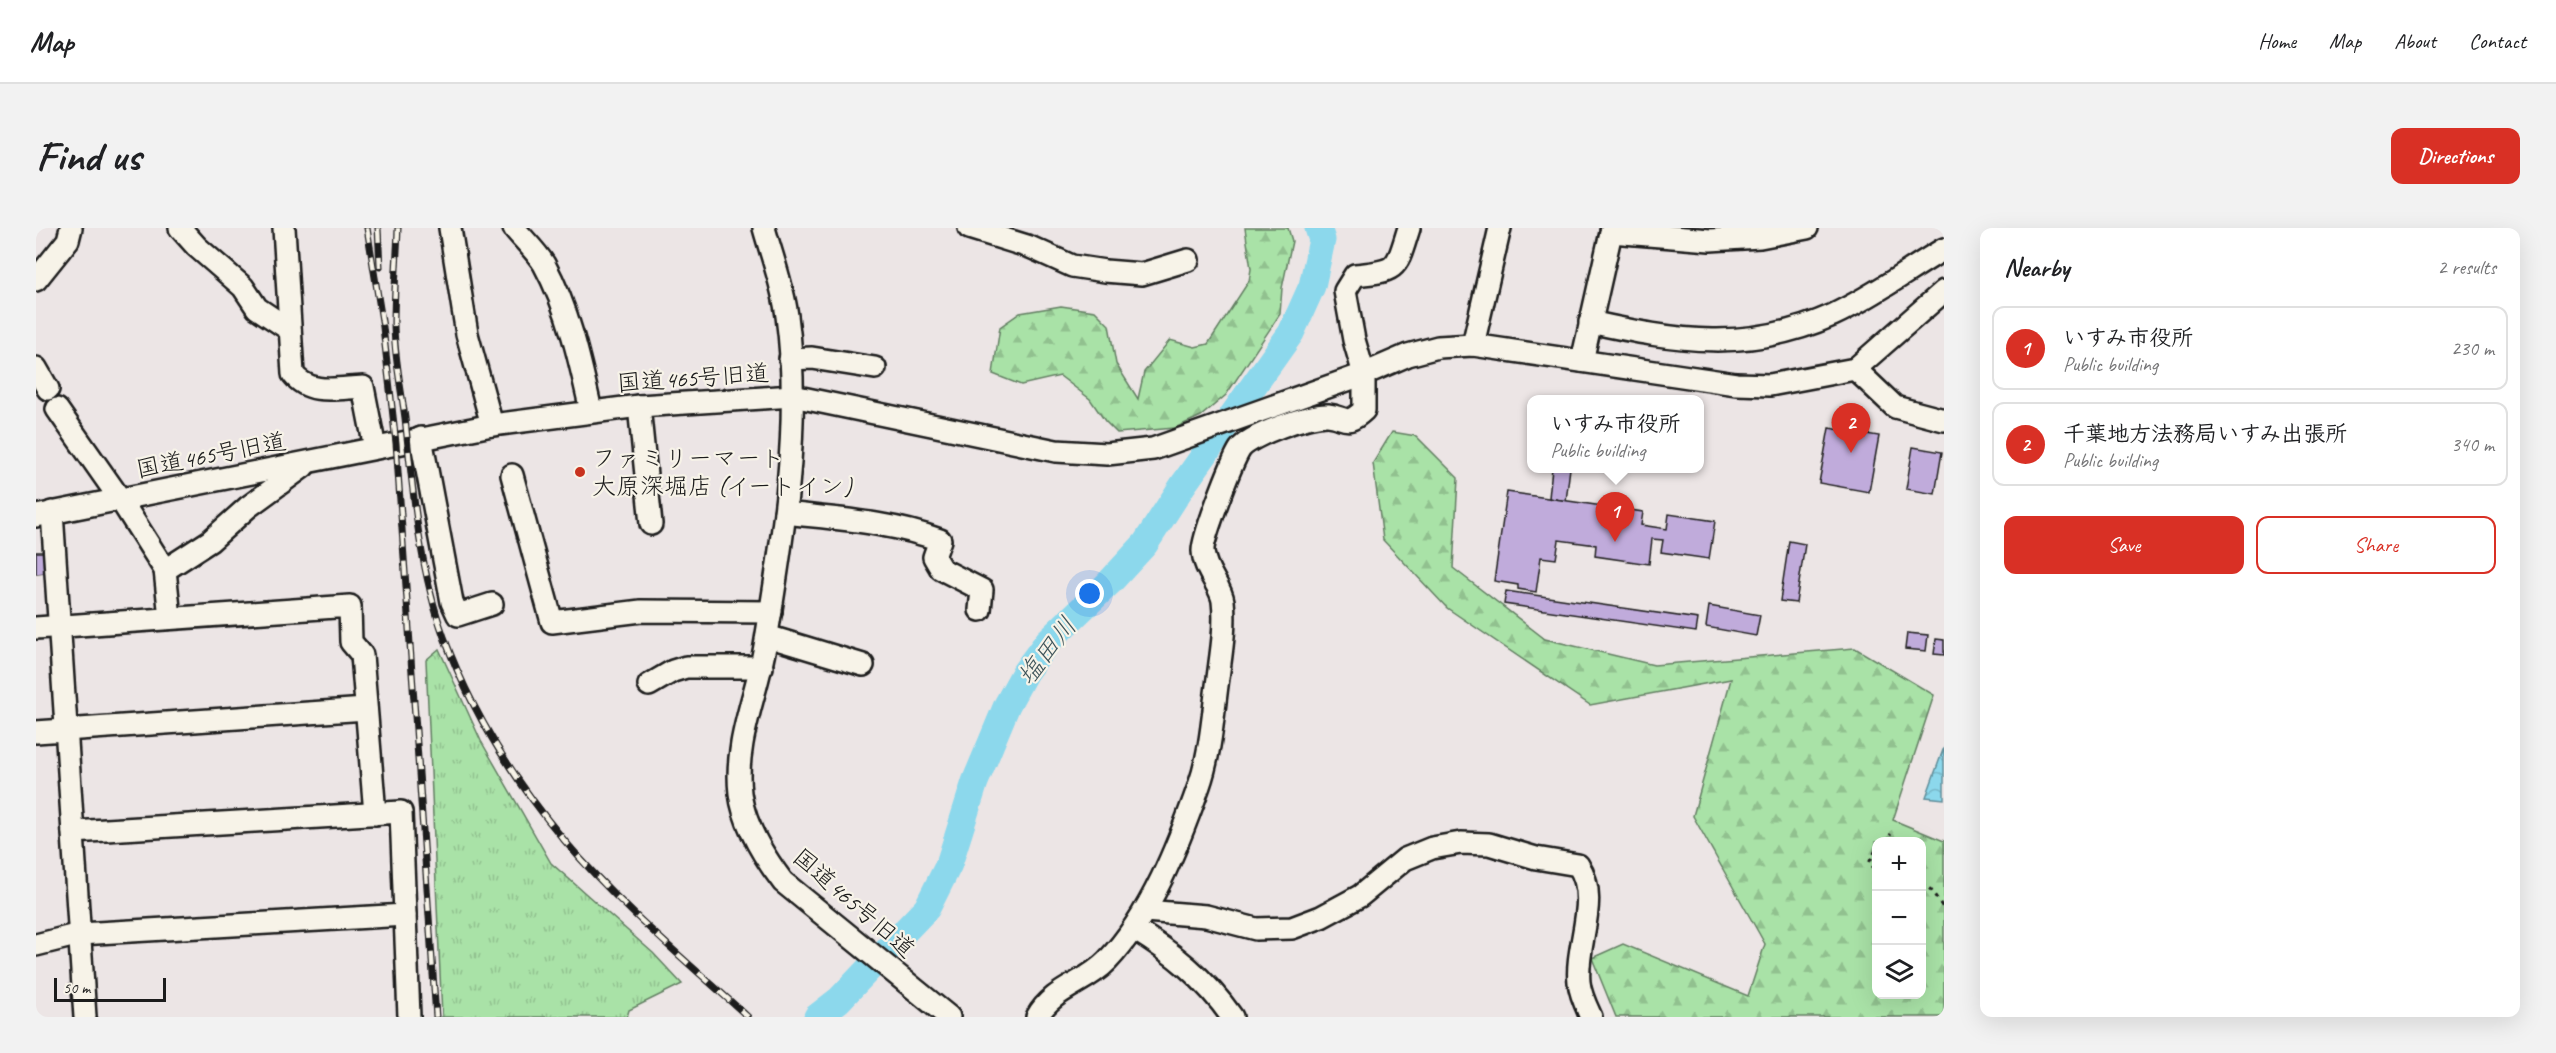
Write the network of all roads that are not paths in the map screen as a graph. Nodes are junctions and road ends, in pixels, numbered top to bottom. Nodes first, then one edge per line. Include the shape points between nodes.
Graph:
1 (71, 228) edge
2 (180, 228) edge
3 (284, 228) edge
4 (450, 228) edge
5 (514, 228) edge
6 (764, 228) edge
7 (969, 228) edge
8 (1409, 228) edge
9 (1500, 228) edge
10 (1807, 228) edge
11 (1612, 230) edge
12 (1033, 238) edge
13 (1944, 249) edge
14 (1188, 260) dead end
15 (36, 280) edge
16 (1944, 291) edge
17 (1590, 322) junction
18 (290, 330) junction
19 (1473, 345) junction
20 (790, 359) junction
21 (1582, 361) junction
22 (36, 368) edge
23 (875, 368) dead end
24 (1855, 369) junction
25 (1364, 374) junction
26 (48, 389) dead end
27 (793, 396) junction
28 (639, 406) junction
29 (57, 409) dead end
30 (591, 411) junction
31 (1944, 420) edge
32 (492, 425) junction
33 (373, 438) dead end
34 (421, 438) junction
35 (309, 462) junction
36 (512, 475) dead end
37 (120, 499) junction
38 (785, 513) junction
39 (44, 514) edge
40 (651, 524) dead end
41 (165, 570) junction
42 (492, 604) dead end
43 (980, 610) dead end
44 (771, 612) junction
45 (170, 618) junction
46 (59, 626) junction
47 (36, 628) edge
48 (767, 636) junction
49 (863, 665) dead end
50 (762, 667) junction
51 (649, 685) dead end
52 (366, 709) junction
53 (67, 730) junction
54 (36, 732) edge
55 (375, 814) junction
56 (73, 832) junction
57 (405, 915) junction
58 (1139, 920) junction
59 (80, 934) junction
60 (36, 945) edge
61 (944, 1015) edge
62 (85, 1017) edge
63 (409, 1017) edge
64 (1037, 1017) edge
65 (1232, 1017) edge
66 (1591, 1017) edge

1 - 15 street via 68,240
2 - 18 street via 243,287 257,308
3 - 18 street
4 - 32 street via 467,334
5 - 30 street via 543,262 565,309
6 - 20 street via 787,315
7 - 12 street
8 - 25 street via 1398,263 1386,272 1355,275 1345,291
9 - 19 street
10 - 11 street via 1760,237 1710,240
11 - 17 street
12 - 14 street via 1072,266 1142,274
13 - 17 street via 1834,315 1769,335 1702,341
16 - 24 street
17 - 21 street
18 - 33 street via 293,374 301,384 316,389 363,387
19 - 21 street
19 - 25 street via 1438,347
20 - 23 street via 812,357
20 - 27 street
21 - 24 street via 1736,384 1770,385
22 - 26 street
24 - 31 street via 1895,407
25 - 27 street via 1153,449 1107,454 1056,452
25 - 58 street via 1364,410 1355,419 1312,417 1247,441 1239,450 1203,550 1209,573 1223,599 1210,738 1199,784
27 - 28 street, 国道465号旧道
27 - 38 street, 国道465号旧道
28 - 30 street, 国道465号旧道
28 - 40 street
29 - 37 street
30 - 32 street, 国道465号旧道
32 - 34 street, 国道465号旧道
34 - 35 street, 国道465号旧道
34 - 42 street via 452,602 459,615
35 - 37 street, 国道465号旧道
35 - 41 street via 210,541
36 - 44 street via 552,622 641,611
37 - 39 street, 国道465号旧道
37 - 41 street
38 - 43 street via 868,523 940,540 934,557 942,569 982,590
38 - 44 street, 国道465号旧道
39 - 46 street
41 - 45 street
44 - 48 street, 国道465号旧道
45 - 46 street
45 - 52 street via 350,606 351,642 362,655
46 - 47 street
46 - 53 street
48 - 49 street
48 - 50 street, 国道465号旧道
50 - 51 street via 686,667
50 - 61 street, 国道465号旧道 via 740,749 740,794 770,865 783,882
52 - 53 street
52 - 55 street
53 - 54 street
53 - 56 street
55 - 56 street
55 - 57 street via 401,812
56 - 59 street
57 - 59 street
57 - 63 street
58 - 64 street via 1105,963 1055,994
58 - 65 street via 1202,980
58 - 66 street via 1206,916 1256,929 1292,928 1360,896 1405,859 1461,843 1489,844 1578,865 1586,876 1588,898 1579,983
59 - 60 street
59 - 62 street

